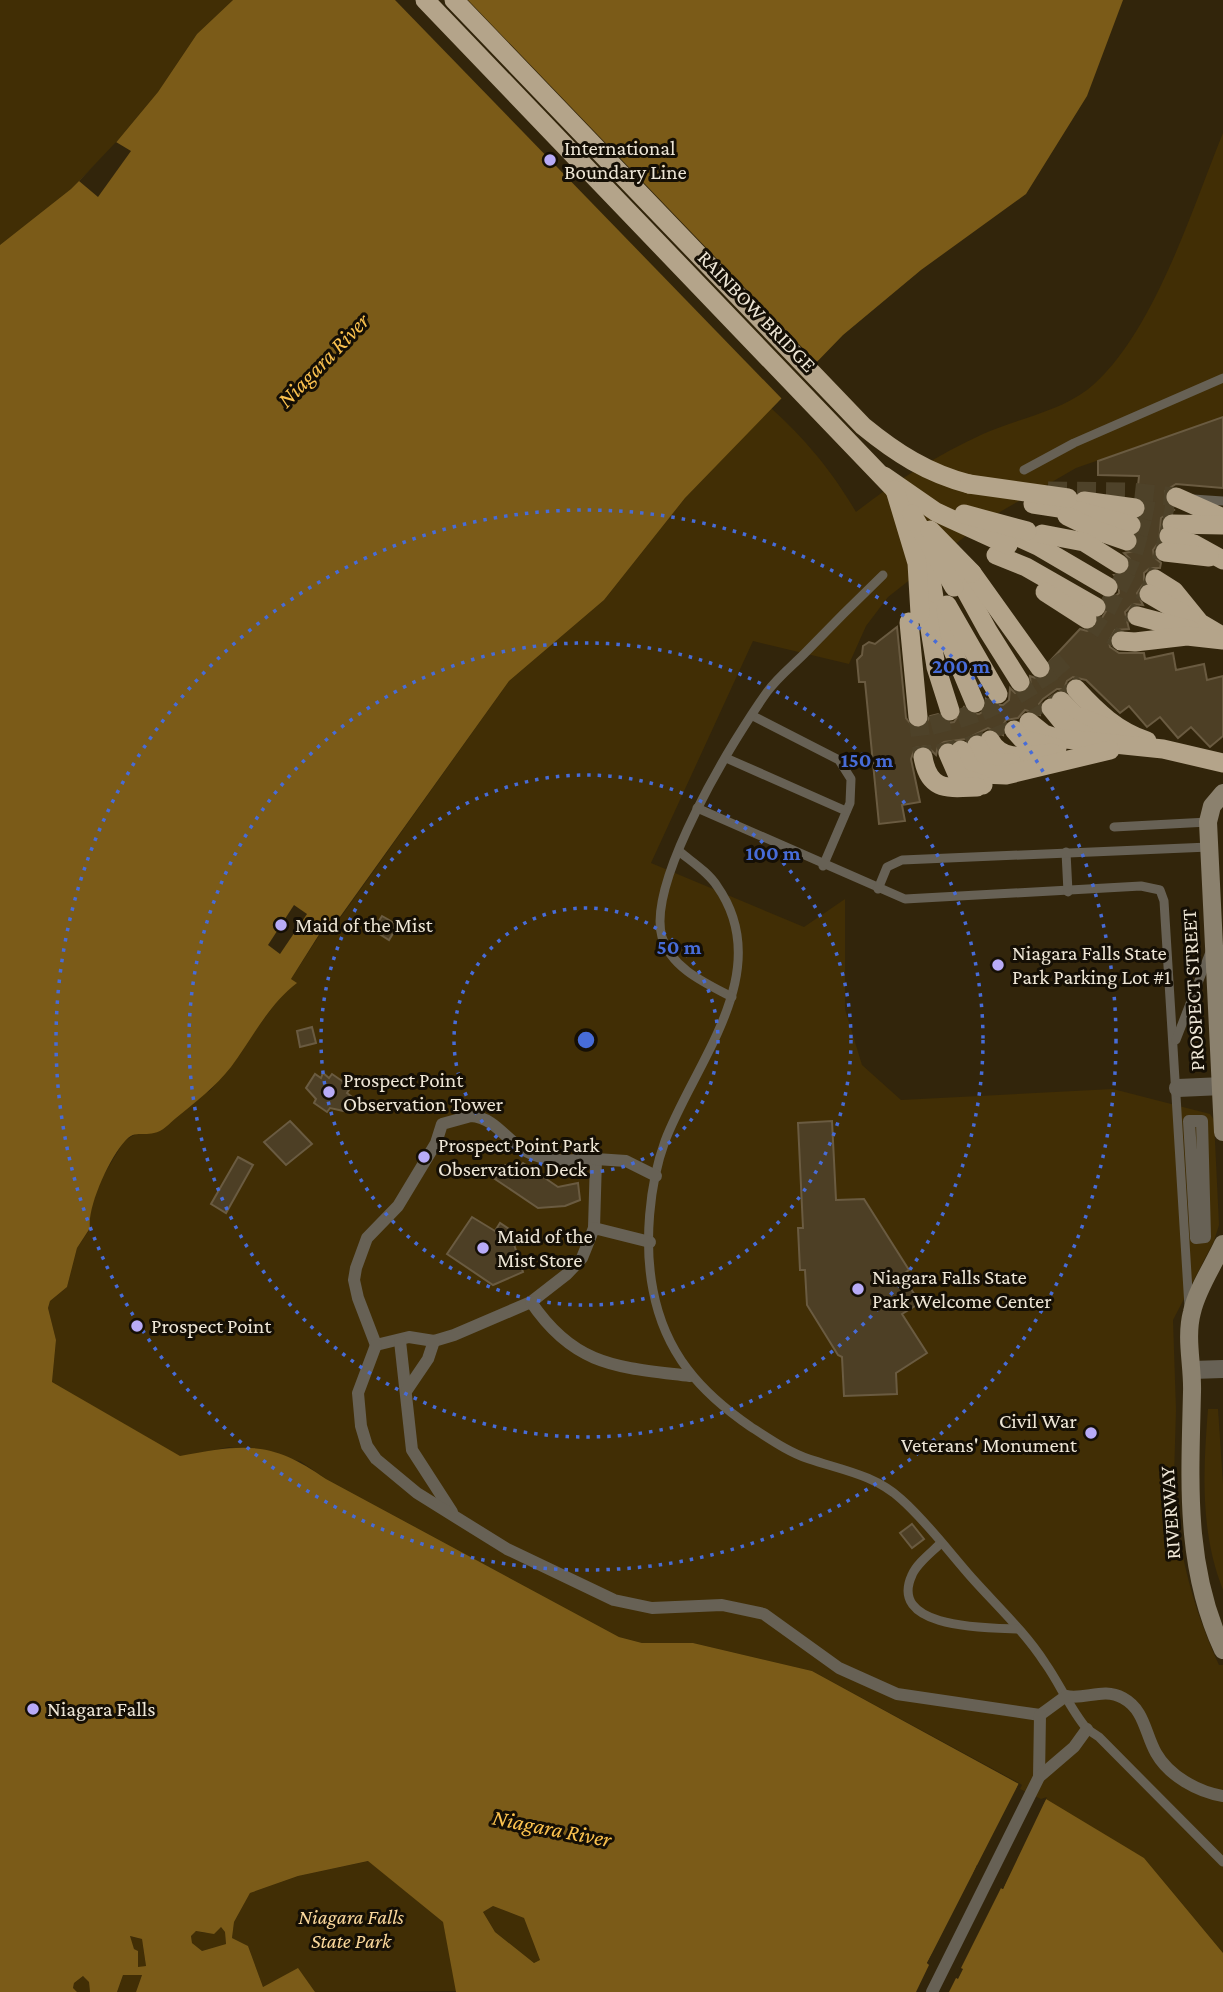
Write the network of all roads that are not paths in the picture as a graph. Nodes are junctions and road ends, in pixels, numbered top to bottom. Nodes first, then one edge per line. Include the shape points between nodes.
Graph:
1 (425, 0) edge
2 (454, 0) edge
3 (1223, 379) edge
4 (1024, 470) dead end
5 (969, 484) junction
6 (1065, 503) junction
7 (911, 510) junction
8 (1220, 515) edge
9 (1132, 521) tunnel mouth
10 (1172, 522) junction
11 (1015, 543) junction
12 (1220, 560) edge
13 (922, 561) junction
14 (883, 575) dead end
15 (945, 597) junction
16 (1139, 610) junction
17 (1195, 630) junction
18 (1223, 639) edge
19 (997, 691) junction
20 (752, 716) junction
21 (918, 717) tunnel mouth
22 (1014, 726) junction
23 (1097, 745) junction
24 (1175, 750) junction
25 (1053, 754) junction
26 (923, 757) tunnel mouth
27 (726, 758) junction
28 (1223, 763) edge
29 (995, 786) junction
30 (1223, 793) edge
31 (697, 808) junction
32 (846, 811) junction
33 (1208, 822) junction
34 (1114, 827) dead end
35 (1209, 847) junction
36 (680, 852) junction
37 (1066, 852) junction
38 (823, 866) junction
39 (878, 889) junction
40 (1068, 892) junction
41 (1214, 942) junction
42 (732, 997) junction
43 (1174, 1045) junction
44 (1222, 1086) edge
45 (1178, 1088) junction
46 (1189, 1121) joint
47 (1223, 1132) edge
48 (596, 1159) junction
49 (656, 1175) junction
50 (594, 1228) junction
51 (650, 1242) junction
52 (1223, 1244) edge
53 (531, 1302) junction
54 (1189, 1324) junction
55 (400, 1341) junction
56 (434, 1341) junction
57 (376, 1345) junction
58 (1223, 1369) edge
59 (1192, 1370) junction
60 (690, 1376) junction
61 (407, 1390) junction
62 (460, 1520) junction
63 (941, 1543) junction
64 (1017, 1629) junction
65 (1223, 1650) edge
66 (1066, 1696) junction
67 (1040, 1716) junction
68 (1087, 1729) junction
69 (1039, 1777) junction
70 (1223, 1796) edge
71 (1223, 1862) edge
72 (932, 1992) edge

1 - 7 highway, RAINBOW BRIDGE, bridge
2 - 5 highway, RAINBOW BRIDGE via 863,426 904,458
3 - 4 lane via 1074,443
5 - 6 highway, bridge
5 - 6 highway, RAINBOW BRIDGE, bridge via 1033,504
6 - 9 highway
7 - 11 highway, bridge via 936,512
7 - 11 highway, bridge via 969,516
7 - 13 highway, bridge
7 - 15 highway, RAINBOW BRIDGE, bridge
7 - 15 highway, bridge
7 - 15 highway, bridge via 937,538
8 - 10 highway
8 - 10 highway
10 - 12 highway
11 - 11 highway via 1104,592
13 - 15 highway, bridge
13 - 15 highway
14 - 20 lane via 768,691
15 - 19 highway, RAINBOW BRIDGE
15 - 19 highway
15 - 19 highway via 941,654
15 - 19 highway via 927,669
15 - 21 highway
16 - 17 highway
16 - 17 highway via 1174,591
16 - 17 highway via 1135,642
17 - 18 highway
20 - 27 lane
20 - 32 lane via 839,760 851,779
22 - 23 highway
22 - 24 highway via 1082,719
22 - 25 highway via 1022,739
22 - 25 highway via 998,752 1006,756
22 - 25 highway via 971,769 1006,775
22 - 29 highway via 953,768 963,779
23 - 24 highway
23 - 25 highway
23 - 25 highway
24 - 28 highway
25 - 29 highway via 1023,779
26 - 29 highway via 928,775 941,786
27 - 31 lane
27 - 32 lane
30 - 33 main road via 1212,806
31 - 36 lane
31 - 38 lane
32 - 38 lane
33 - 34 lane
33 - 35 main road, PROSPECT STREET
35 - 37 lane
35 - 41 main road, PROSPECT STREET
36 - 42 lane via 715,883 730,910 737,955
36 - 42 lane via 660,908 662,936 672,957 698,979
37 - 39 lane via 897,861 887,867
37 - 40 lane
38 - 39 lane
39 - 40 lane via 910,900
40 - 43 lane via 1153,887 1163,897
41 - 43 lane
41 - 44 main road, PROSPECT STREET
42 - 49 lane via 724,1023 671,1126
43 - 45 lane
44 - 45 street
44 - 47 main road, PROSPECT STREET
45 - 54 lane
46 - 46 street via 1196,1238 1205,1237 1202,1121
48 - 49 street via 626,1161
48 - 50 street
48 - 57 street via 557,1160 528,1153 480,1117 442,1124 436,1143 398,1206 367,1238 356,1268 358,1298
49 - 51 lane
50 - 51 street
50 - 53 street via 582,1258
51 - 60 lane via 656,1306 670,1344
52 - 54 main road
53 - 56 street
53 - 60 street via 578,1352 633,1369
54 - 59 main road
55 - 56 street via 408,1337
55 - 57 street
55 - 61 street
56 - 61 street
57 - 62 street via 358,1393 367,1446 417,1493
58 - 59 street
59 - 65 main road, RIVERWAY via 1188,1494 1192,1545 1202,1596
60 - 63 lane via 719,1404 779,1446 856,1472 889,1489
61 - 62 street via 412,1450
62 - 67 street via 544,1568 614,1600 652,1608 742,1607 764,1614 857,1678 897,1694
63 - 64 lane
63 - 64 lane via 912,1574 908,1592 915,1609 929,1618 955,1624
64 - 66 lane
66 - 67 street
66 - 68 lane
66 - 70 street via 1081,1699 1101,1692 1125,1699 1136,1709 1164,1764 1196,1788
67 - 69 street
68 - 69 street via 1074,1747
68 - 71 lane
69 - 72 street

